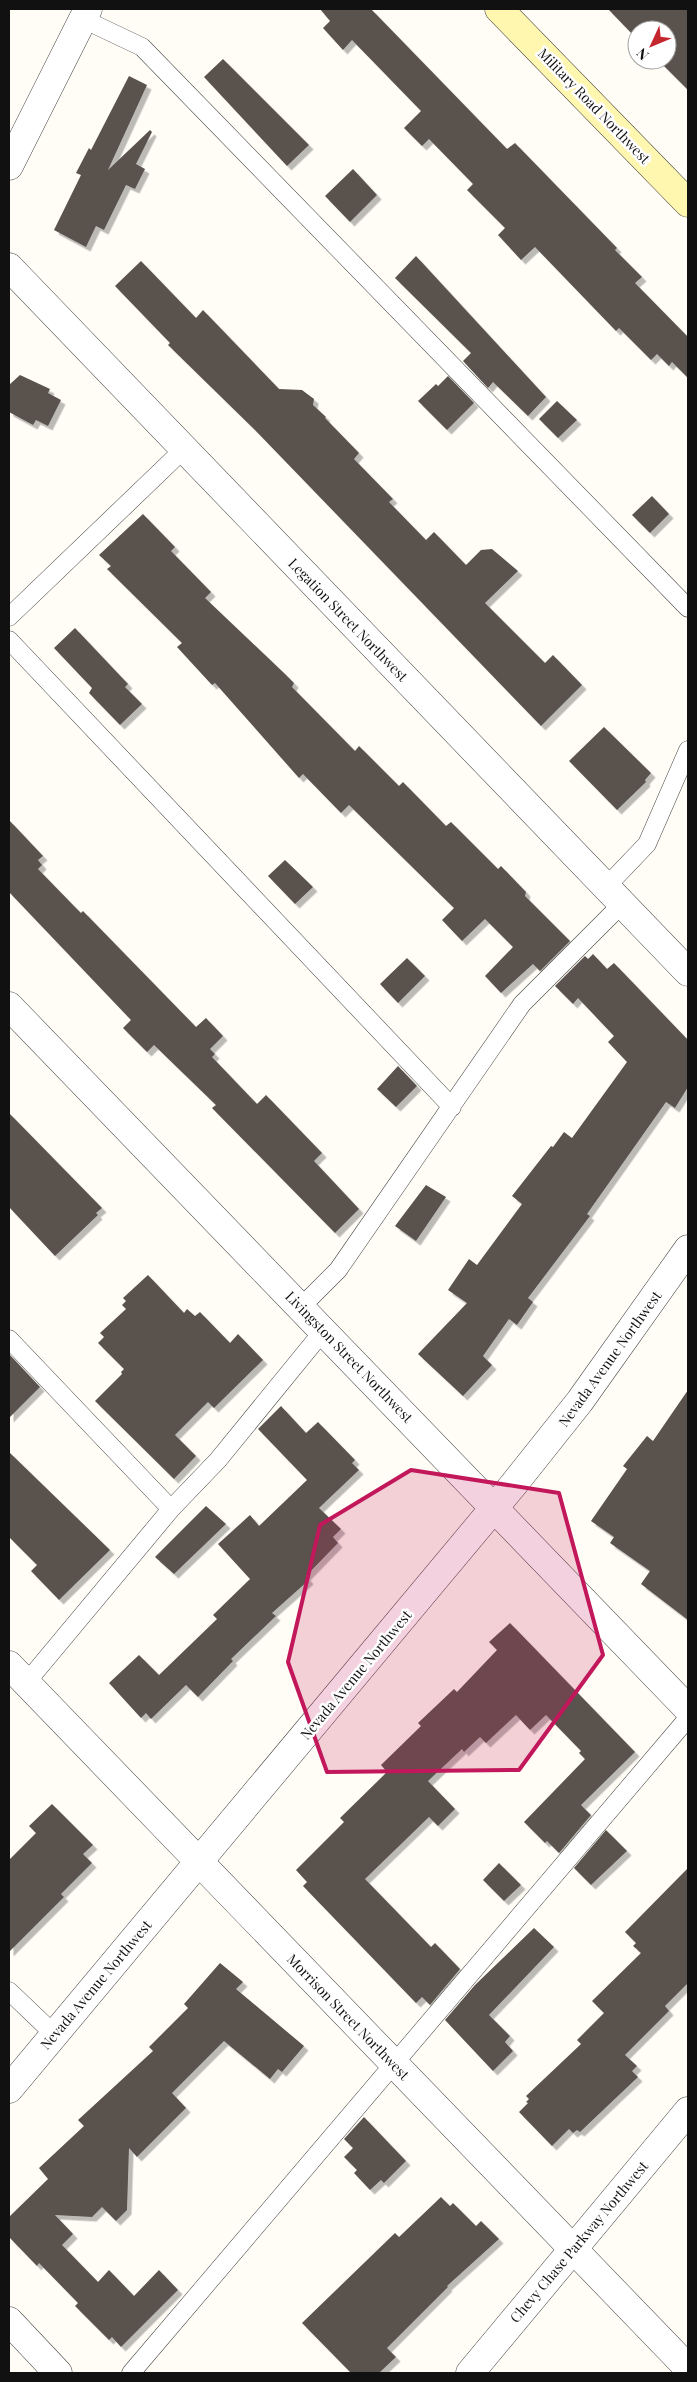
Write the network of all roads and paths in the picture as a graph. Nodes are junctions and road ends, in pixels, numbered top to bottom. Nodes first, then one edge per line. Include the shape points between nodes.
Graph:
1 (499, 9) edge
2 (85, 14) edge
3 (9, 166) edge
4 (688, 203) edge
5 (9, 267) edge
6 (184, 449) junction
7 (688, 608) edge
8 (9, 617) edge
9 (9, 640) edge
10 (688, 750) edge
11 (614, 895) junction
12 (688, 972) edge
13 (9, 1006) edge
14 (452, 1107) junction
15 (688, 1249) edge
16 (301, 1307) junction
17 (324, 1330) junction
18 (9, 1339) edge
19 (495, 1507) junction
20 (171, 1509) junction
21 (17, 1674) edge
22 (688, 1709) edge
23 (688, 1718) edge
24 (199, 1863) junction
25 (9, 1991) edge
26 (54, 2034) junction
27 (394, 2065) junction
28 (9, 2089) edge
29 (688, 2111) edge
30 (573, 2249) junction
31 (9, 2322) edge
32 (688, 2368) edge
33 (58, 2373) edge
34 (131, 2373) edge
35 (470, 2373) edge

1 - 4 main road, Military Road Northwest
2 - 3 street
2 - 7 lane via 142,47
5 - 6 street, Legation Street Northwest
6 - 8 lane
6 - 11 street, Legation Street Northwest
9 - 14 lane
10 - 11 lane via 647,844
11 - 12 street, Legation Street Northwest
11 - 14 lane via 522,1004
13 - 16 street, Livingston Street Northwest
14 - 16 lane via 338,1270
15 - 19 street, Nevada Avenue Northwest via 580,1401
16 - 17 street, Livingston Street Northwest
17 - 19 street, Livingston Street Northwest
17 - 20 lane via 218,1460
18 - 20 lane
19 - 22 street, Livingston Street Northwest
19 - 24 street, Nevada Avenue Northwest
20 - 21 lane
21 - 24 street, Morrison Street Northwest
23 - 27 lane
24 - 26 street, Nevada Avenue Northwest
24 - 27 street, Morrison Street Northwest
25 - 26 lane
26 - 28 street, Nevada Avenue Northwest
27 - 30 street, Morrison Street Northwest
27 - 34 lane
29 - 30 street, Chevy Chase Parkway Northwest
30 - 32 street, Morrison Street Northwest
30 - 35 street, Chevy Chase Parkway Northwest
31 - 33 street

